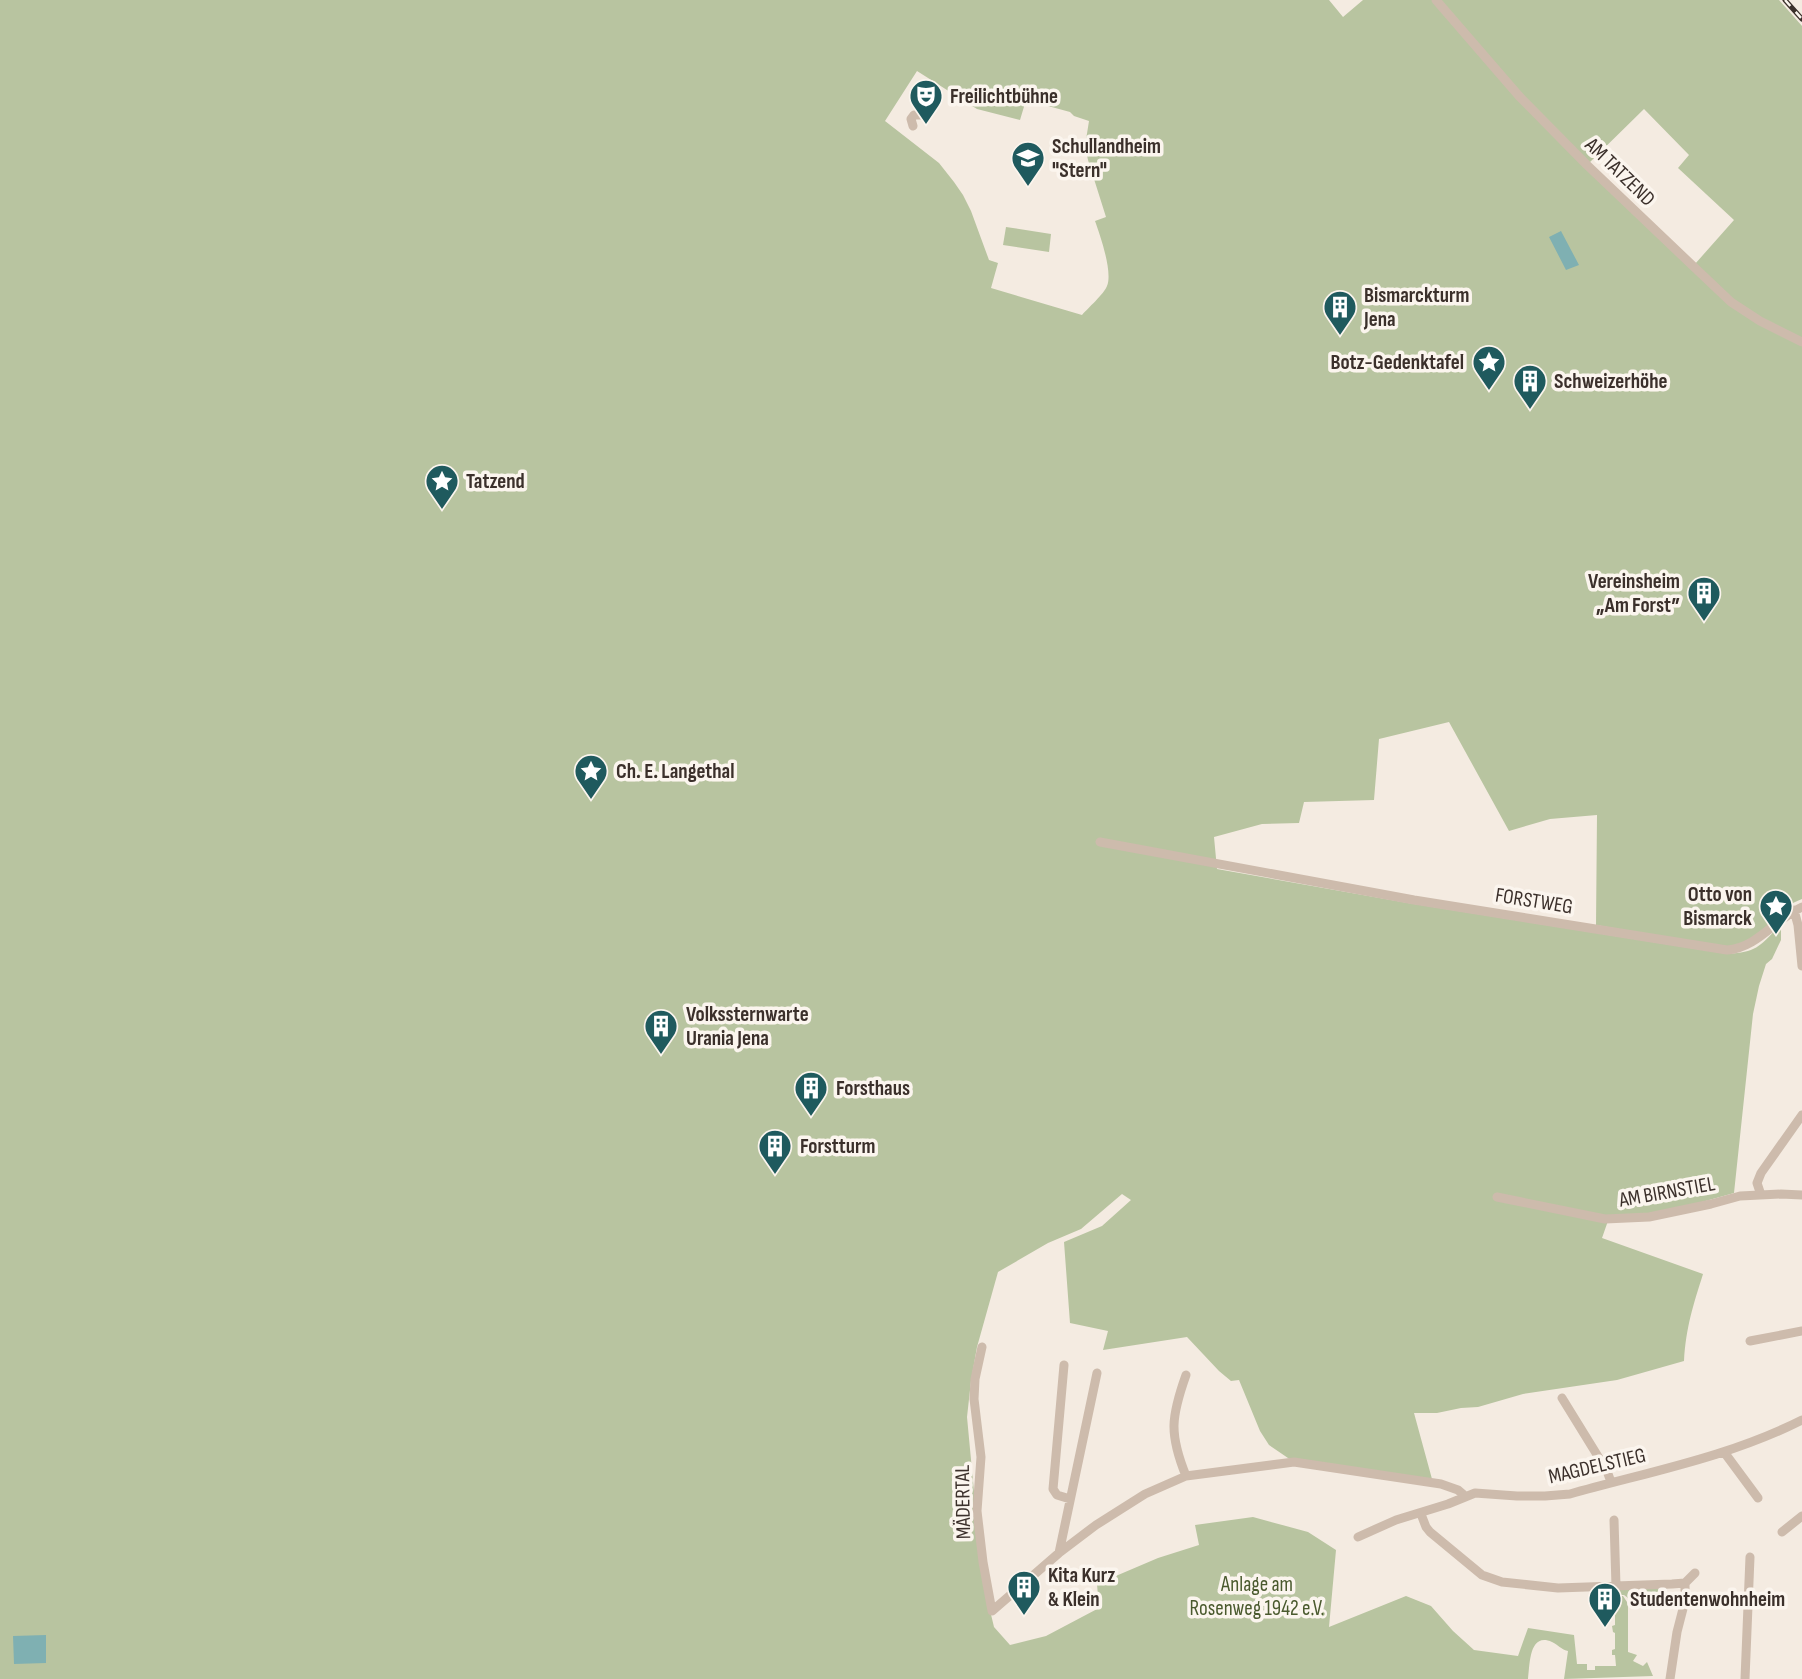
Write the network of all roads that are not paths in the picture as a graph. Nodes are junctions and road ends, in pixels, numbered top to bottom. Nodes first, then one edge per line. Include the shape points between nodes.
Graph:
1 (1436, 0) edge
2 (922, 115) dead end
3 (913, 126) dead end
4 (1802, 342) edge
5 (1100, 842) dead end
6 (1798, 908) edge
7 (1802, 966) edge
8 (1802, 1115) edge
9 (1761, 1195) junction
10 (1802, 1195) edge
11 (1497, 1196) dead end
12 (1802, 1331) edge
13 (1750, 1341) dead end
14 (982, 1347) dead end
15 (1064, 1365) dead end
16 (1097, 1373) dead end
17 (1186, 1375) dead end
18 (1562, 1398) dead end
19 (1802, 1420) edge
20 (1724, 1452) junction
21 (1186, 1476) junction
22 (1611, 1482) junction
23 (1465, 1496) junction
24 (1758, 1498) dead end
25 (1070, 1499) junction
26 (1421, 1514) junction
27 (1802, 1516) edge
28 (1614, 1520) dead end
29 (1782, 1532) dead end
30 (1358, 1537) dead end
31 (1059, 1553) junction
32 (1751, 1557) dead end
33 (1695, 1573) dead end
34 (1685, 1583) junction
35 (1616, 1586) junction
36 (1670, 1679) edge
37 (1745, 1679) edge

1 - 4 street, AM TATZEND via 1528,106 1702,275 1759,321
2 - 3 street via 914,115
5 - 6 street, FORSTWEG via 1414,900 1727,950 1746,946
6 - 7 street
8 - 9 street via 1761,1174 1757,1183
9 - 10 street, AM BIRNSTIEL
9 - 11 street, AM BIRNSTIEL via 1649,1217 1614,1219
12 - 13 street
14 - 31 street, MÄDERTAL via 974,1399 981,1457 977,1511 992,1611
15 - 25 street via 1052,1489
16 - 25 street
17 - 21 street via 1173,1423
18 - 22 street
19 - 20 street, MAGDELSTIEG
20 - 22 street, MAGDELSTIEG
20 - 24 street
21 - 23 street, MÄDERTAL via 1294,1462 1441,1484
21 - 31 street, MÄDERTAL via 1133,1501
22 - 23 street, MAGDELSTIEG via 1545,1496
23 - 26 street, MAGDELSTIEG
25 - 31 street
26 - 30 street, MAGDELSTIEG
26 - 35 street via 1430,1532 1490,1580 1558,1588
27 - 29 street
28 - 35 street
32 - 37 street
33 - 34 street
34 - 35 street
34 - 36 street

